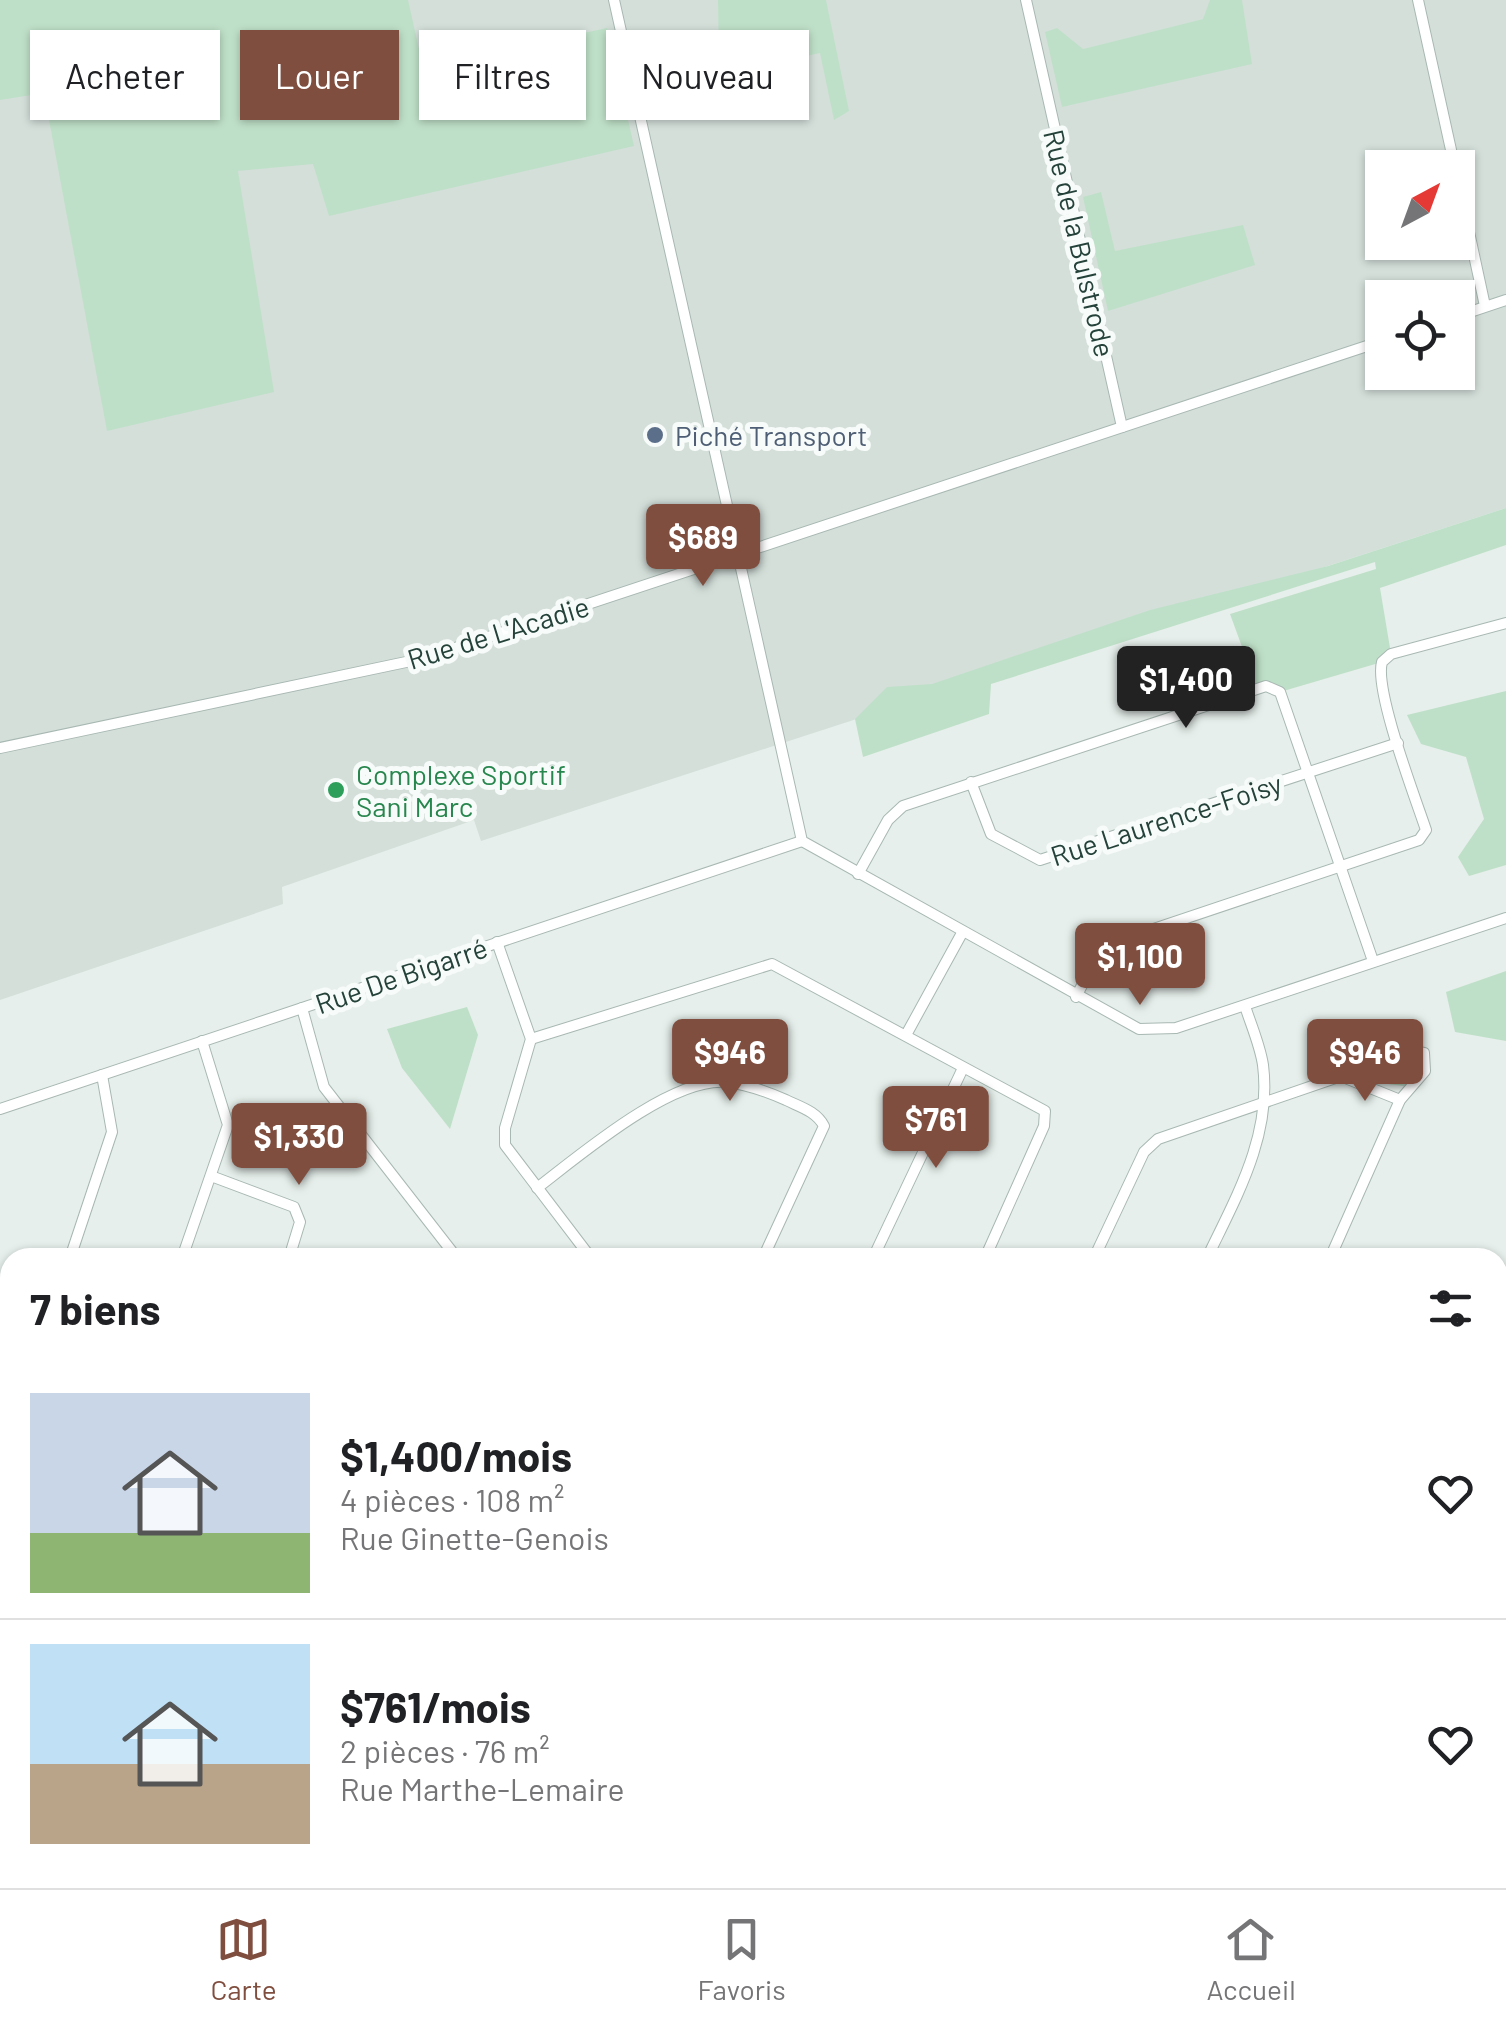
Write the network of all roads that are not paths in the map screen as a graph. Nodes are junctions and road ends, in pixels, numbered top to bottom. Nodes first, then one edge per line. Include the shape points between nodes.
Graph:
1 (614, 0) edge
2 (1026, 0) edge
3 (1418, 0) edge
4 (1450, 150) edge
5 (1475, 260) edge
6 (1506, 300) edge
7 (1485, 306) junction
8 (1475, 310) edge
9 (1365, 346) edge
10 (1122, 427) junction
11 (737, 557) junction
12 (1506, 623) edge
13 (1398, 743) junction
14 (0, 748) edge
15 (1308, 774) junction
16 (971, 782) junction
17 (802, 841) junction
18 (1340, 869) junction
19 (858, 874) junction
20 (1506, 918) edge
21 (962, 934) junction
22 (498, 942) junction
23 (1374, 962) junction
24 (1076, 997) junction
25 (1245, 1006) junction
26 (302, 1008) junction
27 (906, 1034) junction
28 (531, 1039) junction
29 (202, 1042) junction
30 (963, 1068) junction
31 (102, 1074) junction
32 (1342, 1076) junction
33 (1400, 1100) junction
34 (1262, 1104) junction
35 (0, 1109) edge
36 (211, 1176) junction
37 (537, 1188) junction
38 (73, 1248) edge
39 (186, 1248) edge
40 (292, 1248) edge
41 (449, 1248) edge
42 (583, 1248) edge
43 (768, 1248) edge
44 (878, 1248) edge
45 (989, 1248) edge
46 (1099, 1248) edge
47 (1212, 1248) edge
48 (1334, 1248) edge

1 - 11 street
2 - 10 street, Rue de la Bulstrode
3 - 4 street
5 - 7 street
6 - 7 street
7 - 8 street
9 - 10 street, Rue de L'Acadie
10 - 11 street, Rue de L'Acadie
11 - 14 street, Rue de L'Acadie via 425,658
11 - 17 street
12 - 13 street via 1386,657 1380,676
13 - 15 street, Rue Laurence-Foisy
13 - 18 street via 1424,836
15 - 16 street, Rue Laurence-Foisy via 1040,860 992,834
15 - 16 street via 1280,692 1266,686
15 - 18 street
16 - 19 street via 894,812
17 - 19 street
17 - 22 street, Rue De Bigarré
18 - 23 street
18 - 24 street via 1112,942
19 - 21 street
20 - 23 street
21 - 24 street
21 - 27 street
22 - 26 street, Rue De Bigarré
22 - 28 street
23 - 25 street
24 - 25 street via 1152,1030
25 - 34 street via 1263,1067
26 - 29 street, Rue De Bigarré
26 - 41 street via 324,1087
27 - 28 street via 772,964
27 - 30 street
28 - 37 street via 504,1136
29 - 31 street, Rue De Bigarré
29 - 36 street via 228,1125
30 - 44 street
30 - 45 street via 1045,1111
31 - 35 street, Rue De Bigarré
31 - 38 street via 112,1132
32 - 33 street
32 - 33 street via 1424,1053 1425,1070
32 - 34 street
33 - 48 street
34 - 46 street via 1149,1145
34 - 47 street via 1250,1168
36 - 39 street
36 - 40 street via 294,1207 300,1222
37 - 42 street
37 - 43 street via 624,1120 725,1082 775,1096 811,1112 824,1126

